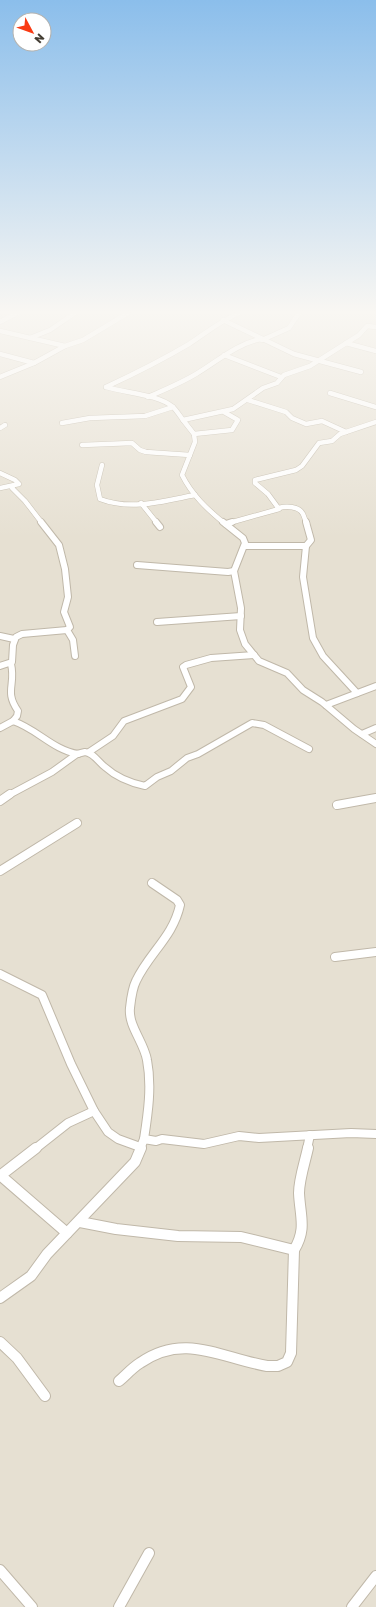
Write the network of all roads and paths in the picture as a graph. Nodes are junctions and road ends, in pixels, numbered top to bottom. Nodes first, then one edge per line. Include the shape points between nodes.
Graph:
1 (110, 388) edge
2 (167, 388) edge
3 (263, 388) edge
4 (330, 393) dead end
5 (148, 397) junction
6 (248, 400) junction
7 (173, 407) junction
8 (376, 407) edge
9 (224, 412) junction
10 (183, 420) junction
11 (376, 422) edge
12 (62, 423) dead end
13 (5, 425) dead end
14 (0, 428) edge
15 (346, 432) junction
16 (194, 434) junction
17 (82, 445) dead end
18 (190, 456) junction
19 (102, 465) dead end
20 (0, 473) edge
21 (13, 486) junction
22 (0, 488) edge
23 (195, 495) junction
24 (270, 497) junction
25 (141, 503) junction
26 (291, 507) junction
27 (279, 508) junction
28 (226, 524) junction
29 (160, 527) dead end
30 (245, 546) junction
31 (306, 546) junction
32 (137, 565) dead end
33 (234, 571) junction
34 (241, 616) junction
35 (157, 622) dead end
36 (67, 630) junction
37 (0, 636) edge
38 (14, 640) junction
39 (254, 655) junction
40 (75, 656) dead end
41 (11, 664) junction
42 (0, 666) edge
43 (376, 686) edge
44 (3, 690) dead end
45 (357, 693) junction
46 (4, 699) dead end
47 (326, 705) junction
48 (13, 721) junction
49 (0, 728) edge
50 (376, 728) edge
51 (362, 734) junction
52 (376, 744) edge
53 (308, 749) dead end
54 (89, 752) junction
55 (78, 754) junction
56 (376, 798) edge
57 (0, 801) edge
58 (337, 805) dead end
59 (77, 823) dead end
60 (0, 870) edge
61 (152, 883) dead end
62 (376, 952) edge
63 (336, 957) dead end
64 (0, 974) edge
65 (94, 1111) junction
66 (376, 1134) edge
67 (310, 1135) junction
68 (142, 1143) junction
69 (0, 1175) edge
70 (80, 1222) junction
71 (67, 1233) junction
72 (294, 1250) junction
73 (0, 1298) edge
74 (0, 1342) edge
75 (119, 1381) dead end
76 (45, 1396) dead end
77 (149, 1553) dead end
78 (0, 1570) edge
79 (376, 1576) edge
80 (32, 1607) edge
81 (119, 1607) edge
82 (352, 1607) edge

1 - 5 street
2 - 5 street
3 - 6 street
4 - 8 street
5 - 7 street
6 - 9 street
6 - 15 street via 286,412 304,424 322,421
7 - 10 street
7 - 12 street via 145,416 97,418
9 - 10 street
9 - 16 street via 238,420 232,430
10 - 16 street
11 - 15 street
13 - 14 street
15 - 24 street via 337,435 332,441 319,443 296,470 255,480
16 - 18 street via 195,442
17 - 18 street via 132,443 146,452
18 - 23 street via 182,475
19 - 25 street via 97,485 100,499 117,504
20 - 21 street via 19,483
21 - 22 street
21 - 36 street via 62,552 68,597 64,612 70,627
23 - 25 street
23 - 28 street
24 - 26 street
24 - 27 street
25 - 29 street
26 - 27 street
26 - 31 street via 301,511 308,525 311,540
27 - 28 street
28 - 30 street via 243,538
30 - 31 street
30 - 33 street
31 - 45 street via 303,577 313,638 327,660
32 - 33 street
33 - 34 street
34 - 35 street
34 - 39 street via 240,630 245,644
36 - 38 street via 22,634
36 - 40 street via 73,640
37 - 38 street
38 - 41 street
39 - 47 street via 263,663 288,673 303,690
39 - 54 street via 211,658 182,667 191,687 182,699 124,722 113,736
41 - 42 street
41 - 44 street via 11,675
43 - 45 street
45 - 47 street
46 - 48 street via 18,711 18,716
47 - 51 street
48 - 49 street
48 - 55 street via 22,723 68,754
50 - 51 street
51 - 52 street
53 - 54 street via 264,725 252,722 187,758 145,786 114,773
54 - 55 street
55 - 57 street via 54,772 15,790
56 - 58 street
59 - 60 street
61 - 68 street via 177,900 180,905 179,914 170,933 136,981 130,1010 147,1057 150,1079
62 - 63 street
64 - 65 street via 42,995 70,1064
65 - 68 street via 108,1132 118,1139
65 - 69 street via 68,1123
66 - 67 street
67 - 68 street via 259,1138 239,1136 204,1144 162,1138
67 - 72 street via 299,1192 303,1225
68 - 70 street via 135,1162
69 - 71 street
70 - 71 street
70 - 72 street via 178,1236 241,1237
71 - 73 street via 31,1276
72 - 75 street via 290,1352 289,1360 285,1364 267,1366 190,1347 144,1360
74 - 76 street via 17,1358
77 - 81 street
78 - 80 street
79 - 82 street

